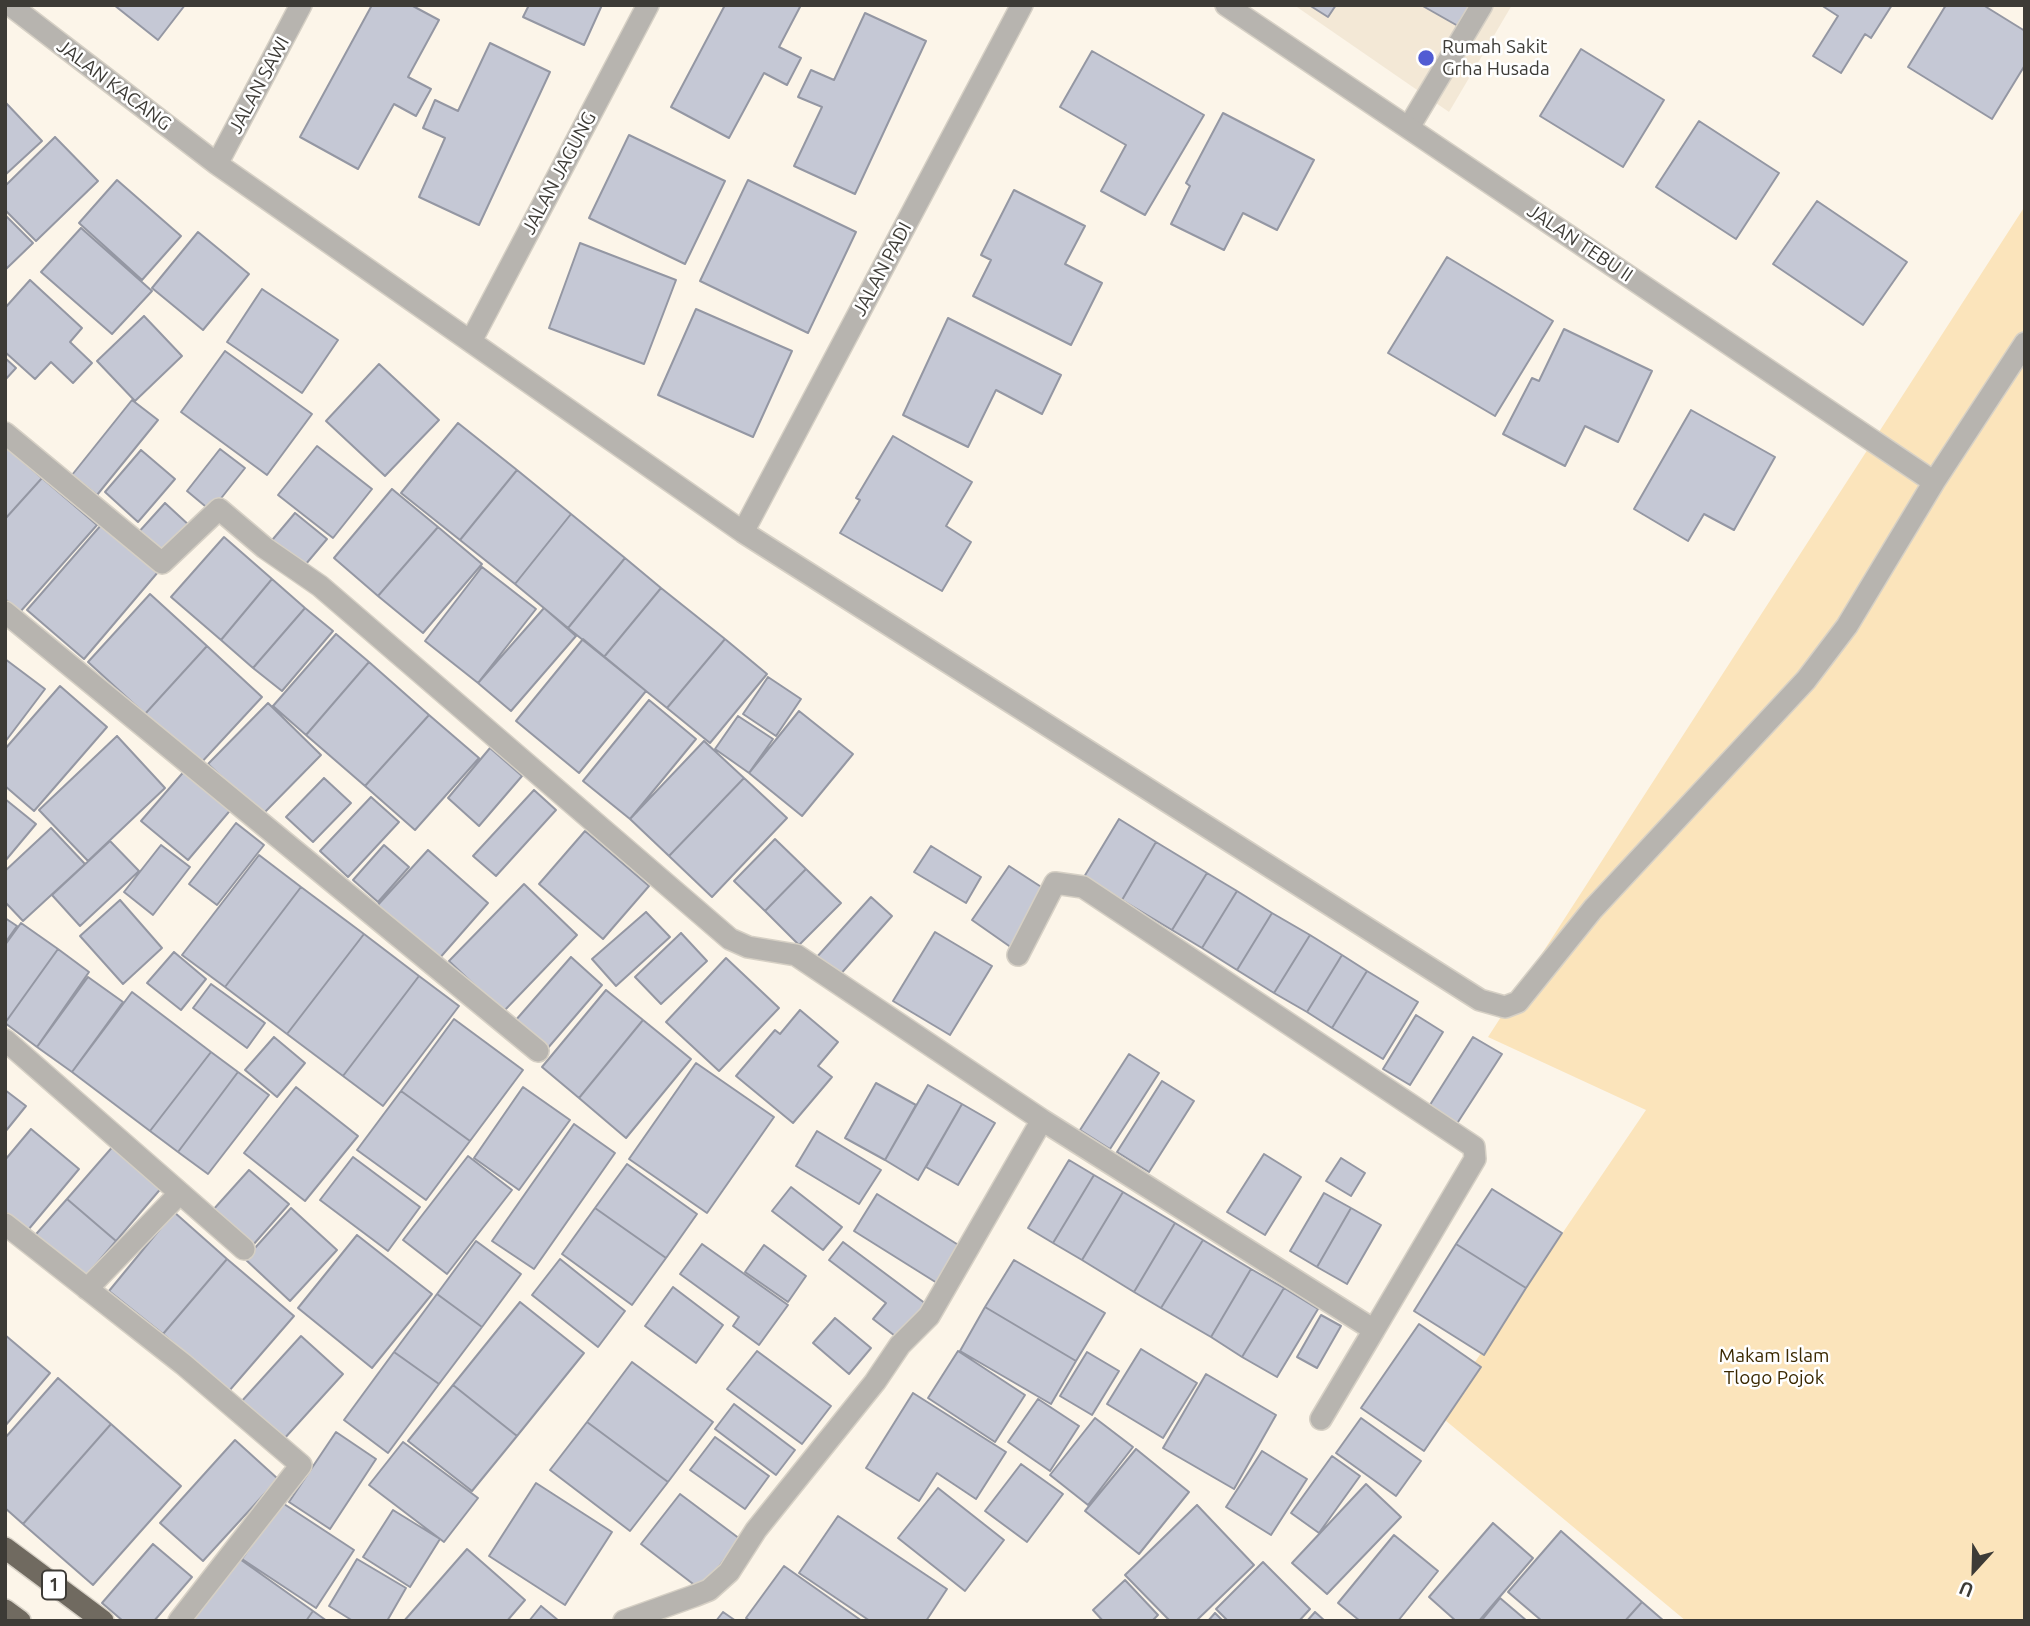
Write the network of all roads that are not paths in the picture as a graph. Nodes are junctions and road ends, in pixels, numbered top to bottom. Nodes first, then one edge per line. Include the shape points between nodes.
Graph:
1 (10, 5) edge
2 (301, 5) edge
3 (648, 5) edge
4 (1021, 5) edge
5 (1226, 5) edge
6 (1482, 5) edge
7 (1409, 127) junction
8 (217, 164) junction
9 (471, 341) junction
10 (2025, 343) edge
11 (5, 433) edge
12 (1934, 482) junction
13 (743, 532) junction
14 (5, 612) edge
15 (1018, 955) dead end
16 (5, 1040) edge
17 (538, 1051) dead end
18 (1042, 1120) junction
19 (180, 1193) junction
20 (5, 1224) edge
21 (244, 1249) dead end
22 (87, 1289) junction
23 (1374, 1330) junction
24 (1321, 1419) dead end
25 (5, 1548) edge
26 (5, 1610) edge
27 (20, 1621) edge
28 (103, 1621) edge
29 (179, 1621) edge
30 (624, 1621) edge

1 - 8 street, JALAN KACANG
2 - 8 street, JALAN SAWI
3 - 9 street, JALAN JAGUNG
4 - 13 street, JALAN PADI
5 - 7 street, JALAN TEBU II
6 - 7 street
7 - 12 street, JALAN TEBU II
8 - 9 street, JALAN KACANG
9 - 13 street, JALAN KACANG
10 - 12 street, JALAN KACANG
11 - 18 street via 162,563 219,509 320,586 730,939 758,950 796,955
12 - 13 street, JALAN KACANG via 1847,626 1806,680 1593,909 1518,1002 1505,1007 1480,1000
14 - 17 street
15 - 23 street via 1055,883 1083,887 1474,1147 1475,1159
16 - 19 street
18 - 23 street
18 - 30 street via 929,1316 901,1345 729,1572 702,1593
19 - 21 street
19 - 22 street
20 - 22 street
22 - 29 street via 301,1465
23 - 24 street
25 - 28 highway, 1
26 - 27 highway

